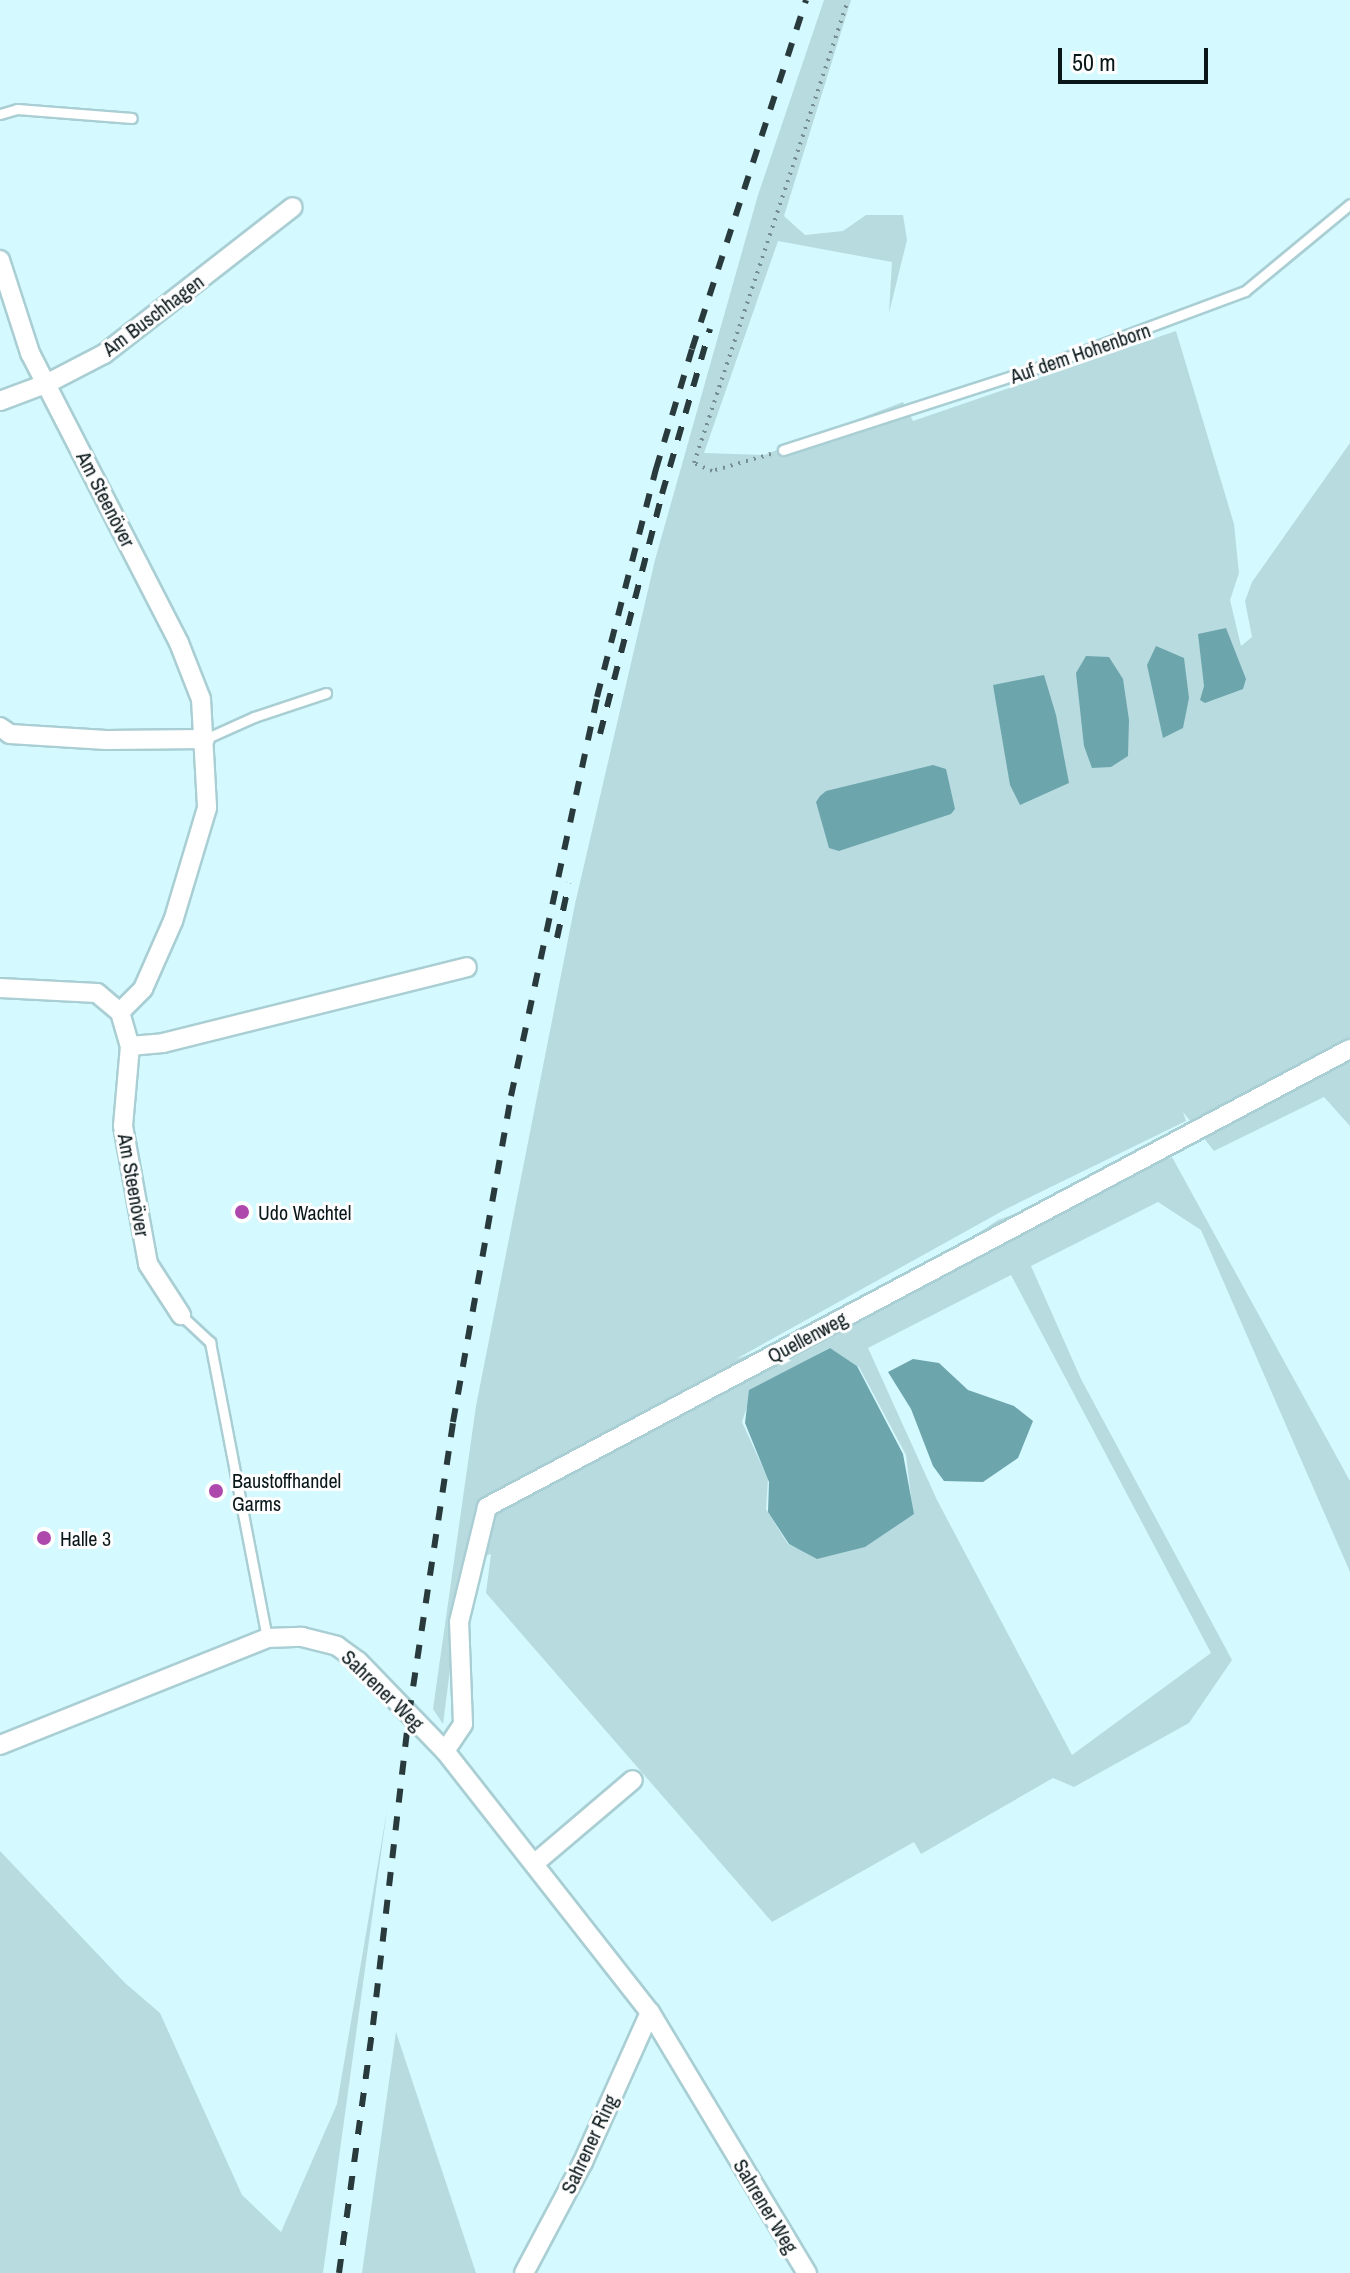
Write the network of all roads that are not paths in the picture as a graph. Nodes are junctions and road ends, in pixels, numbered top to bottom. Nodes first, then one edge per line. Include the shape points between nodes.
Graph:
1 (0, 114) edge
2 (132, 118) dead end
3 (1350, 204) edge
4 (293, 207) dead end
5 (0, 260) edge
6 (48, 383) junction
7 (0, 401) edge
8 (783, 450) road end
9 (326, 693) dead end
10 (0, 727) edge
11 (205, 739) junction
12 (467, 967) dead end
13 (0, 988) edge
14 (120, 1012) junction
15 (130, 1046) junction
16 (1350, 1049) edge
17 (181, 1315) joint
18 (267, 1638) junction
19 (0, 1745) edge
20 (445, 1751) junction
21 (633, 1780) dead end
22 (535, 1863) junction
23 (650, 2012) junction
24 (524, 2273) edge
25 (807, 2273) edge

1 - 2 lane via 17,109
3 - 8 lane, Auf dem Hohenborn via 1245,291 1049,364
4 - 6 street, Am Buschhagen via 104,354
5 - 6 street, Am Steenöver via 30,353
6 - 7 street, Am Buschhagen
6 - 11 street, Am Steenöver via 179,643 201,699
9 - 11 lane
10 - 11 street via 10,734 106,740
11 - 14 street, Am Steenöver via 207,808 173,921 143,989
12 - 15 street via 163,1043
13 - 14 street via 97,993
14 - 15 street, Am Steenöver
15 - 17 street, Am Steenöver via 123,1126 148,1264
16 - 20 street, Quellenweg via 487,1507 459,1622 463,1724
17 - 18 lane via 210,1342
18 - 19 street, Sahrener Weg
18 - 20 street, Sahrener Weg via 302,1637 337,1646
20 - 22 street, Sahrener Weg
21 - 22 street
22 - 23 street, Sahrener Weg
23 - 24 street, Sahrener Ring via 583,2162
23 - 25 street, Sahrener Weg

